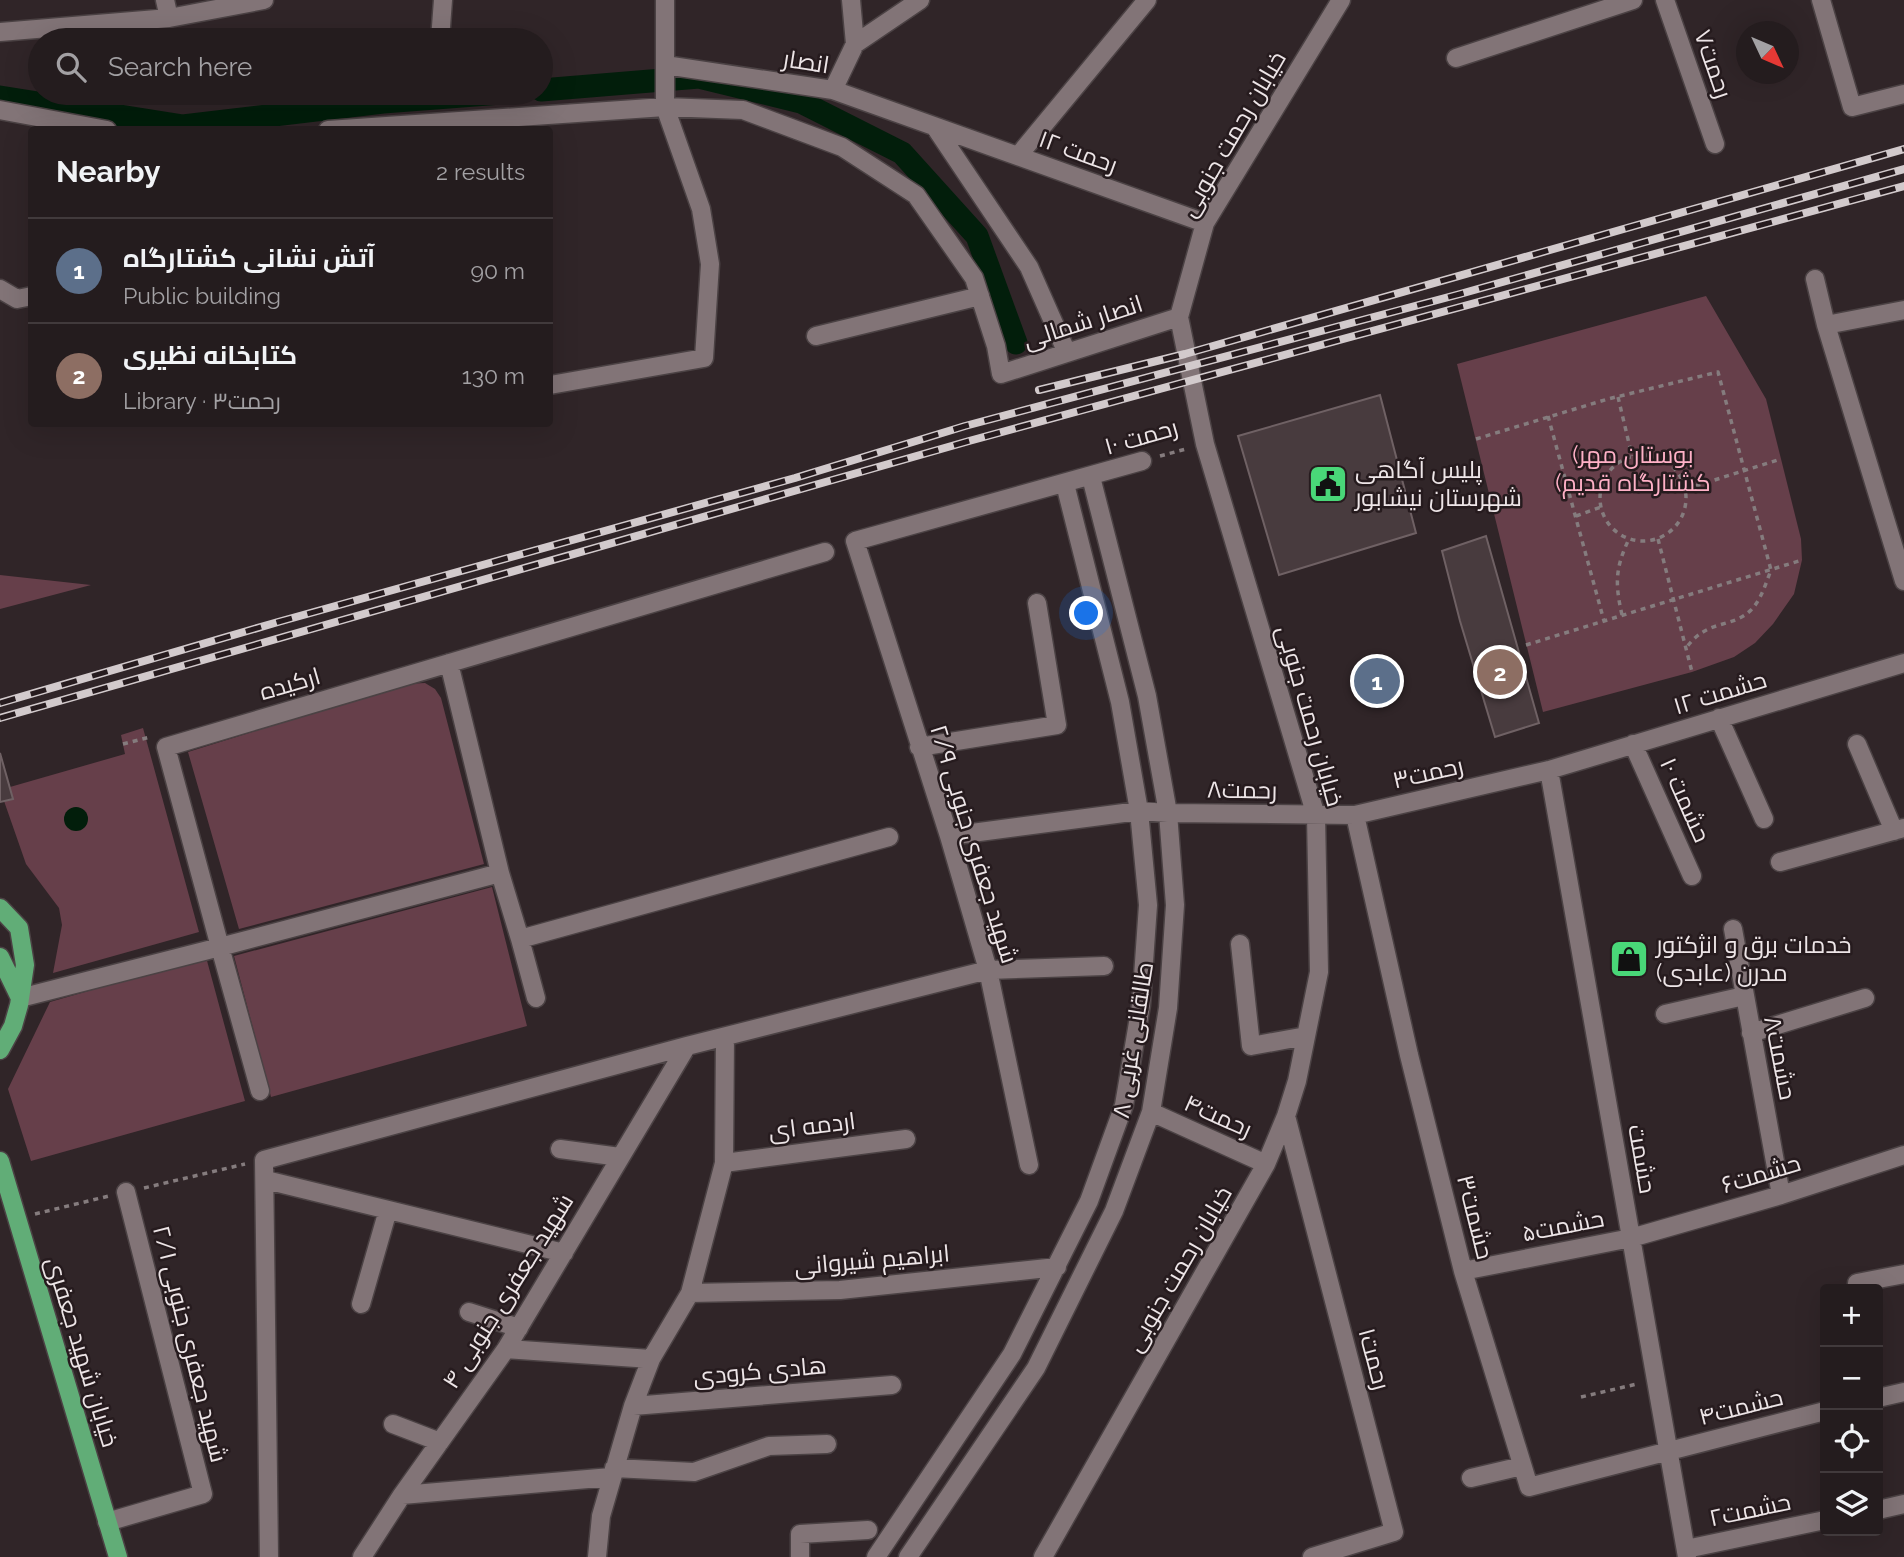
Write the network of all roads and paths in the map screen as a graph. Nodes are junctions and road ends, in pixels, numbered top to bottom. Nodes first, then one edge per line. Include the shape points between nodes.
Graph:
1 (165, 0) edge
2 (264, 0) edge
3 (443, 0) edge
4 (665, 0) edge
5 (851, 0) edge
6 (920, 0) edge
7 (1147, 0) edge
8 (1342, 0) edge
9 (1633, 0) edge
10 (1665, 0) edge
11 (1821, 0) edge
12 (169, 18) junction
13 (48, 28) edge
14 (441, 28) edge
15 (28, 30) edge
16 (0, 32) edge
17 (855, 44) junction
18 (1456, 58) dead end
19 (665, 65) junction
20 (833, 90) junction
21 (1904, 94) edge
22 (665, 107) junction
23 (0, 110) edge
24 (508, 124) edge
25 (86, 126) edge
26 (442, 126) edge
27 (934, 127) junction
28 (1715, 144) dead end
29 (1018, 156) junction
30 (1205, 223) junction
31 (1815, 279) dead end
32 (0, 289) edge
33 (980, 296) junction
34 (28, 297) edge
35 (1904, 310) edge
36 (1179, 317) junction
37 (1826, 325) junction
38 (816, 336) dead end
39 (1067, 353) junction
40 (553, 384) edge
41 (1618, 397) junction
42 (1548, 416) junction
43 (1476, 439) dead end
44 (1205, 444) junction
45 (1632, 456) junction
46 (1781, 459) dead end
47 (1142, 461) joint
48 (1744, 470) junction
49 (1091, 477) junction
50 (1065, 484) junction
51 (1686, 489) junction
52 (1601, 507) junction
53 (1575, 516) junction
54 (1629, 539) junction
55 (1658, 539) junction
56 (855, 541) joint
57 (825, 552) dead end
58 (1802, 560) dead end
59 (1771, 570) junction
60 (1904, 581) edge
61 (1673, 600) junction
62 (1037, 603) dead end
63 (1622, 616) junction
64 (1604, 621) junction
65 (1526, 645) dead end
66 (1686, 648) junction
67 (449, 663) junction
68 (1904, 663) edge
69 (1692, 672) dead end
70 (1719, 719) junction
71 (146, 738) dead end
72 (123, 744) dead end
73 (1633, 744) junction
74 (1857, 744) dead end
75 (919, 747) junction
76 (1549, 770) junction
77 (1139, 811) junction
78 (1168, 813) junction
79 (1354, 815) junction
80 (1316, 816) junction
81 (1764, 819) dead end
82 (1899, 829) edge
83 (949, 836) junction
84 (889, 837) dead end
85 (1780, 862) dead end
86 (500, 873) junction
87 (1692, 876) dead end
88 (0, 908) edge
89 (1733, 929) dead end
90 (520, 939) junction
91 (1240, 944) dead end
92 (220, 947) junction
93 (0, 957) edge
94 (1104, 966) dead end
95 (988, 970) junction
96 (1744, 996) junction
97 (20, 998) junction
98 (536, 998) dead end
99 (1865, 998) dead end
100 (1665, 1014) dead end
101 (1751, 1033) junction
102 (1306, 1036) junction
103 (725, 1037) junction
104 (687, 1046) junction
105 (0, 1050) edge
106 (1133, 1053) junction
107 (1160, 1056) junction
108 (260, 1091) dead end
109 (1151, 1112) junction
110 (1286, 1116) junction
111 (906, 1139) dead end
112 (560, 1149) dead end
113 (1904, 1155) edge
114 (620, 1157) junction
115 (0, 1161) edge
116 (724, 1163) junction
117 (1266, 1164) junction
118 (1029, 1165) dead end
119 (267, 1180) junction
120 (127, 1192) dead end
121 (1781, 1195) junction
122 (388, 1210) junction
123 (1631, 1238) junction
124 (564, 1253) junction
125 (1057, 1267) junction
126 (1463, 1271) junction
127 (1904, 1274) edge
128 (1857, 1284) edge
129 (690, 1293) junction
130 (361, 1304) dead end
131 (469, 1312) dead end
132 (519, 1328) junction
133 (506, 1349) junction
134 (651, 1359) junction
135 (1656, 1380) junction
136 (892, 1385) dead end
137 (1904, 1392) edge
138 (1581, 1397) dead end
139 (1883, 1397) edge
140 (633, 1406) junction
141 (1820, 1412) edge
142 (393, 1424) dead end
143 (440, 1442) junction
144 (828, 1444) dead end
145 (1668, 1450) junction
146 (1522, 1466) junction
147 (613, 1473) junction
148 (1471, 1478) dead end
149 (402, 1495) junction
150 (1904, 1504) edge
151 (1883, 1509) edge
152 (1820, 1521) edge
153 (107, 1522) junction
154 (867, 1530) dead end
155 (1686, 1553) edge
156 (1323, 1555) edge
157 (118, 1557) edge
158 (269, 1557) edge
159 (362, 1557) edge
160 (597, 1557) edge
161 (800, 1557) edge
162 (876, 1557) edge
163 (908, 1557) edge
164 (1043, 1557) edge

1 - 12 street
2 - 12 street
3 - 14 street
4 - 19 street
5 - 17 street
6 - 17 street
7 - 29 street
8 - 30 street, خیابان رحمت جنوبی
9 - 18 street
10 - 28 street, رحمت۷
11 - 21 street via 1852,107
12 - 13 street
15 - 16 street
17 - 20 street
19 - 20 street, انصار
19 - 22 street
20 - 27 street, انصار
22 - 24 street
22 - 33 street via 743,110 842,147 916,195 974,278
22 - 40 street via 706,233 710,264 704,358
23 - 25 street
24 - 26 street
27 - 29 street, رحمت ۱۲
27 - 39 street via 1029,267
29 - 30 street, رحمت ۱۲
30 - 36 street, خیابان رحمت جنوبی
31 - 37 street
32 - 34 street via 17,299
33 - 38 street
33 - 39 street, انصار شمالی via 1001,374
35 - 37 street
36 - 39 street, انصار شمالی
36 - 44 street, خیابان رحمت جنوبی
37 - 60 street
41 - 42 path
41 - 45 path
41 - 48 path via 1718,372
42 - 43 path
42 - 53 path
44 - 47 path, رحمت ۱۰
44 - 80 street, خیابان رحمت جنوبی
45 - 51 path via 1654,455 1667,461
45 - 52 path via 1604,478
46 - 48 path
47 - 49 street, رحمت ۱۰
48 - 51 path
48 - 59 path
49 - 50 street, رحمت ۱۰
49 - 78 street, طالقانی غربی ۸ via 1147,696
50 - 56 street, رحمت ۱۰
50 - 77 street, طالقانی غربی ۸ via 1120,702
51 - 55 path via 1679,522
52 - 53 path
52 - 54 path via 1606,521
53 - 64 path
54 - 55 path
54 - 63 path via 1616,577
55 - 61 path
56 - 75 street, شهید جعفری جنوبی ۲/۹
57 - 67 street, ارکیده
58 - 59 path
59 - 61 path
59 - 66 path via 1751,610 1711,626
61 - 63 path
61 - 66 path
62 - 75 street via 1057,725
63 - 64 path
64 - 65 path
66 - 69 path
67 - 86 street
67 - 92 street, ارکیده via 166,747
68 - 70 street, حشمت ۱۲
70 - 73 street, حشمت ۱۲
70 - 81 street
71 - 72 path
73 - 76 street, حشمت ۱۲
73 - 87 street, حشمت ۱۰
74 - 82 street
75 - 83 street, شهید جعفری جنوبی ۲/۹
76 - 79 street, رحمت۳
76 - 123 street, حشمت
77 - 78 street, رحمت۸
77 - 83 street, رحمت۸
77 - 106 street, طالقانی غربی ۸ via 1148,905
78 - 80 street, رحمت۸
78 - 107 street, طالقانی غربی ۸ via 1175,905
79 - 80 street, رحمت۳
79 - 126 street, حشمت۳
80 - 102 street, خیابان رحمت جنوبی via 1319,972
82 - 85 street
83 - 95 street, شهید جعفری جنوبی ۲/۹
84 - 90 street
86 - 90 street
86 - 92 street
88 - 97 main road via 19,928 25,965
89 - 96 street, حشمت۸
90 - 98 street
91 - 102 street via 1251,1046
92 - 97 street
92 - 108 street
93 - 97 main road
94 - 95 street
95 - 103 street
95 - 118 street, شهید جعفری جنوبی ۲/۹
96 - 100 street
96 - 101 street, حشمت۸
97 - 105 main road via 13,1026
99 - 101 street
101 - 121 street, حشمت۸
102 - 110 street, خیابان رحمت جنوبی
103 - 104 street
103 - 116 street
104 - 114 street, شهید جعفری جنوبی ۴
104 - 119 street via 264,1160
106 - 107 street
106 - 125 street, طالقانی غربی ۸ via 1124,1105
107 - 109 street, طالقانی غربی ۸
109 - 117 street, رحمت۴
109 - 163 street, طالقانی غربی ۸ via 1114,1211 1036,1368
110 - 117 street, خیابان رحمت جنوبی
110 - 156 street, رحمت۱ via 1394,1532
111 - 116 street, اردمه ای
112 - 114 street
113 - 121 street, حشمت۶
114 - 124 street, شهید جعفری جنوبی ۴
115 - 153 main road, خیابان شهید جعفری
116 - 129 street
117 - 164 street, خیابان رحمت جنوبی
119 - 122 street
119 - 158 street
120 - 153 street, شهید جعفری جنوبی ۲/۱ via 203,1494
121 - 123 street, حشمت۶
122 - 124 street
122 - 130 street
123 - 126 street, حشمت۵
123 - 135 street, حشمت
124 - 132 street, شهید جعفری جنوبی ۴
125 - 129 street, ابراهیم شیروانی via 840,1290
125 - 162 street, طالقانی غربی ۸ via 1012,1354
126 - 146 street, حشمت۳
127 - 128 street
129 - 134 street
131 - 132 street
132 - 133 street, شهید جعفری جنوبی ۴
133 - 134 street
133 - 143 street, شهید جعفری جنوبی ۴
134 - 140 street
135 - 138 path
135 - 145 street, حشمت
136 - 140 street, هادی کرودی
137 - 139 street
140 - 147 street
141 - 145 street, حشمت۴
142 - 143 street
143 - 149 street, شهید جعفری جنوبی ۴
144 - 147 street via 769,1447 694,1472
145 - 146 street via 1528,1486
145 - 155 street, حشمت
146 - 148 street
147 - 149 street
147 - 160 street via 601,1516
149 - 159 street, شهید جعفری جنوبی ۴
150 - 151 street
152 - 155 street, حشمت۲
153 - 157 main road, خیابان شهید جعفری
154 - 161 street via 800,1534

